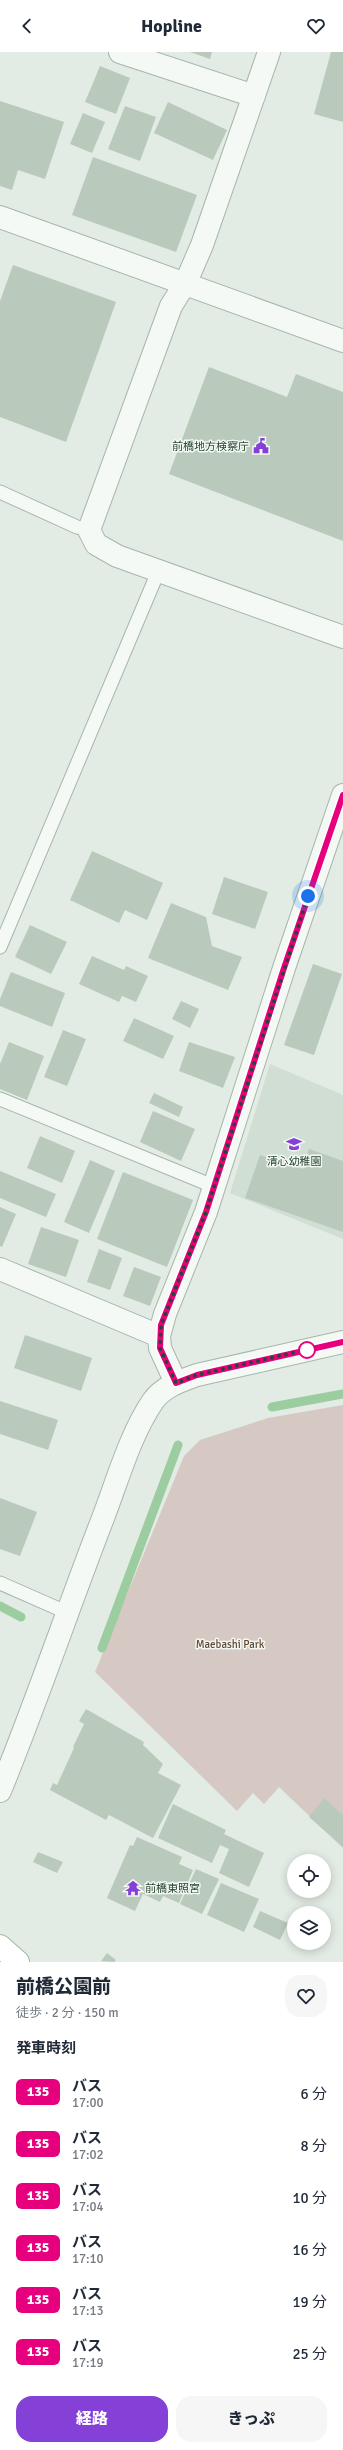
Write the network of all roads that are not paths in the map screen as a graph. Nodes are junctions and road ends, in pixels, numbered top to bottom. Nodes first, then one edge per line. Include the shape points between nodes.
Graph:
1 (120, 52) edge
2 (269, 52) edge
3 (254, 96) junction
4 (0, 217) edge
5 (186, 282) junction
6 (343, 341) edge
7 (0, 492) edge
8 (89, 530) junction
9 (158, 572) junction
10 (343, 637) edge
11 (343, 795) edge
12 (0, 946) edge
13 (0, 1099) edge
14 (213, 1186) junction
15 (0, 1269) edge
16 (159, 1336) junction
17 (343, 1342) edge
18 (176, 1383) junction
19 (0, 1583) edge
20 (66, 1612) junction
21 (0, 1791) edge
22 (0, 1946) edge
23 (18, 1962) edge

1 - 3 street
2 - 3 street
3 - 5 street via 202,245
4 - 5 street
5 - 6 street
5 - 8 street via 171,306
7 - 8 lane
8 - 9 street via 96,544 104,550
9 - 10 street
9 - 12 lane
11 - 14 street
13 - 14 lane
14 - 16 street via 206,1212 165,1314
15 - 16 street
16 - 18 street via 160,1348
17 - 18 street via 197,1375
18 - 20 street via 161,1392 154,1400 141,1424
19 - 20 lane
20 - 21 street via 27,1724
22 - 23 main road

